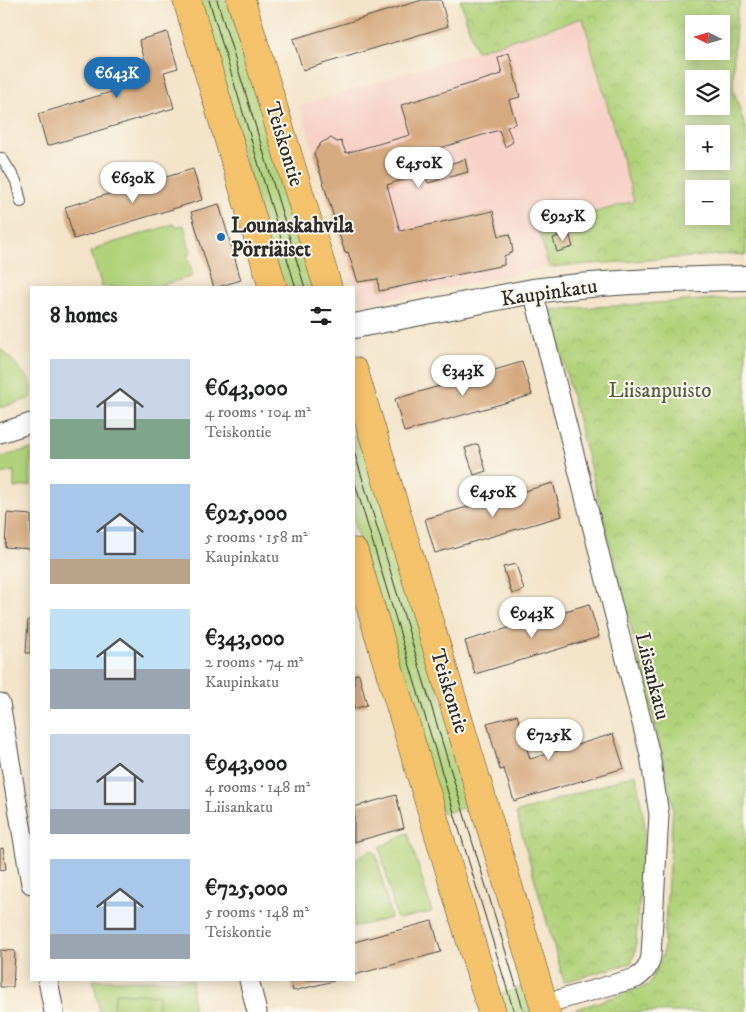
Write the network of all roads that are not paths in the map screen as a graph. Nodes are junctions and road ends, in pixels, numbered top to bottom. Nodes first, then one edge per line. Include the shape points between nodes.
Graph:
1 (187, 0) edge
2 (241, 0) edge
3 (0, 158) edge
4 (21, 202) dead end
5 (746, 278) edge
6 (272, 286) edge
7 (327, 286) edge
8 (534, 291) junction
9 (355, 326) edge
10 (355, 374) edge
11 (30, 423) edge
12 (0, 433) edge
13 (355, 555) edge
14 (0, 703) edge
15 (2, 733) edge
16 (30, 879) edge
17 (48, 981) edge
18 (249, 981) edge
19 (545, 1008) edge
20 (54, 1012) edge
21 (257, 1012) edge
22 (492, 1012) edge

1 - 6 main road
2 - 7 main road, Teiskontie
3 - 4 lane via 16,181
5 - 8 street, Kaupinkatu via 629,282
8 - 9 street, Kaupinkatu
8 - 19 street, Liisankatu via 650,755 658,815 649,965 636,978
10 - 19 main road, Teiskontie
11 - 12 street
13 - 22 main road
14 - 15 street
15 - 16 street
17 - 20 street
18 - 21 street

